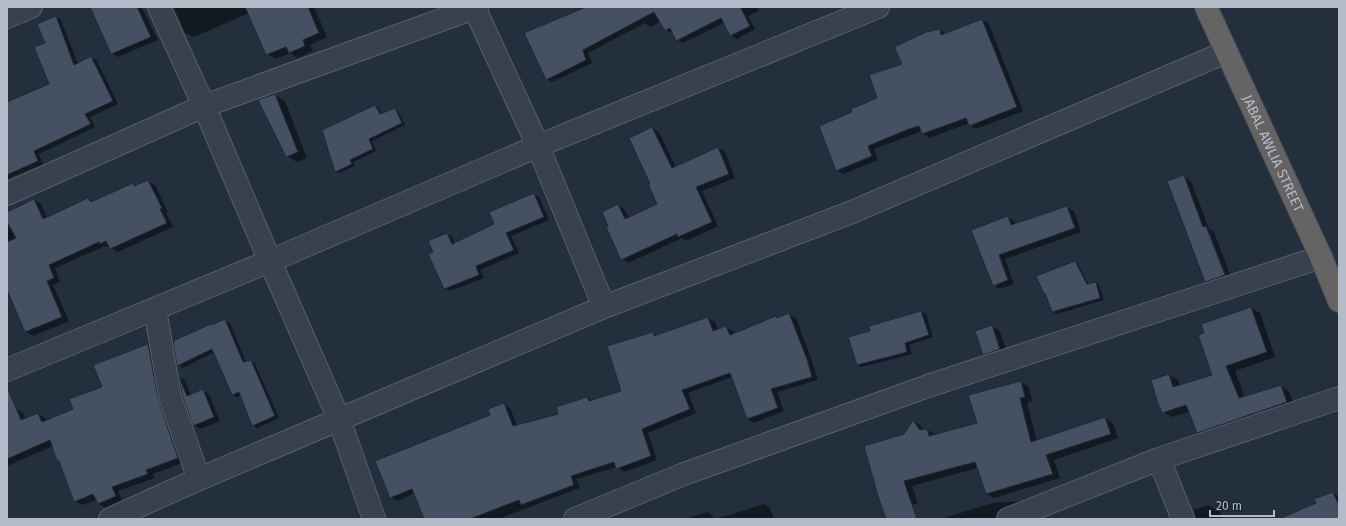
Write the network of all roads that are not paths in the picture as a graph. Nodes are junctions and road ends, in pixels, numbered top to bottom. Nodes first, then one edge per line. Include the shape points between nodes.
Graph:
1 (31, 7) edge
2 (159, 7) edge
3 (475, 7) edge
4 (878, 7) edge
5 (1206, 7) edge
6 (7, 17) edge
7 (1226, 52) junction
8 (204, 106) junction
9 (538, 146) junction
10 (7, 194) edge
11 (1321, 257) junction
12 (270, 261) junction
13 (1339, 301) edge
14 (604, 307) junction
15 (155, 309) junction
16 (7, 370) edge
17 (1339, 398) edge
18 (339, 419) junction
19 (1159, 459) junction
20 (199, 479) junction
21 (110, 519) edge
22 (374, 519) edge
23 (575, 519) edge
24 (1008, 519) edge
25 (1183, 519) edge

1 - 6 street
2 - 8 street
3 - 8 street
3 - 9 street
4 - 9 street
5 - 7 highway, JABAL AWLIA STREET
7 - 11 highway, JABAL AWLIA STREET
7 - 14 street via 852,212
8 - 10 street
8 - 12 street
9 - 12 street
9 - 14 street
11 - 13 highway, JABAL AWLIA STREET
11 - 23 street via 928,386 684,474
12 - 15 street
12 - 18 street
14 - 18 street
15 - 16 street
15 - 20 street via 170,397
17 - 19 street
18 - 20 street
18 - 22 street
19 - 24 street
19 - 25 street
20 - 21 street

